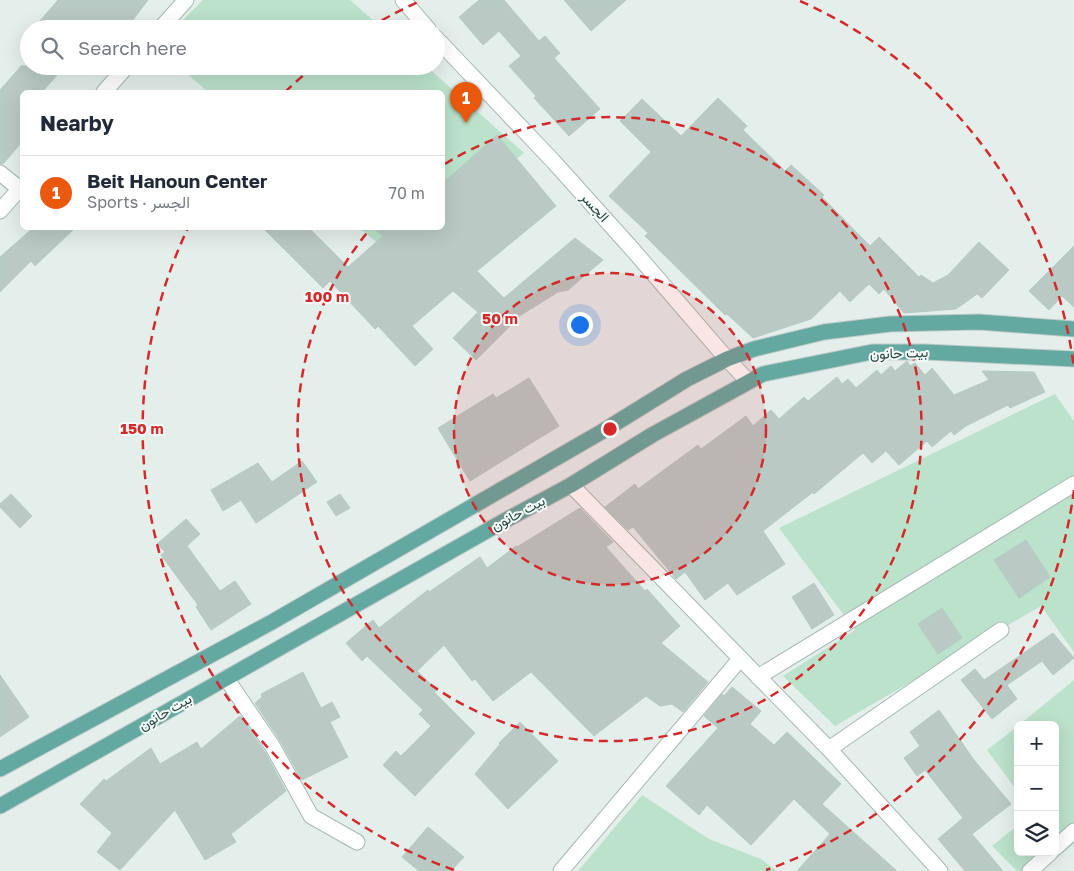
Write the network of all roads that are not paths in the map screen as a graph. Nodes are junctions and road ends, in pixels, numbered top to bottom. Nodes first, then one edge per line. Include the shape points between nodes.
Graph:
1 (186, 0) edge
2 (403, 0) edge
3 (168, 20) edge
4 (420, 20) edge
5 (445, 48) edge
6 (119, 75) edge
7 (106, 90) edge
8 (0, 173) edge
9 (20, 186) edge
10 (20, 188) edge
11 (0, 211) edge
12 (1074, 329) edge
13 (1074, 358) edge
14 (726, 359) junction
15 (748, 381) junction
16 (1074, 484) edge
17 (571, 485) junction
18 (1001, 630) dead end
19 (740, 659) junction
20 (758, 677) junction
21 (226, 678) junction
22 (829, 749) junction
23 (0, 769) edge
24 (0, 806) edge
25 (1074, 832) edge
26 (357, 842) dead end
27 (1059, 845) edge
28 (1047, 856) edge
29 (561, 871) edge
30 (940, 871) edge
31 (1030, 871) edge

1 - 3 street
2 - 4 street
5 - 14 street, الجسر via 627,242
6 - 7 street
8 - 9 street
10 - 11 street
12 - 14 main road, بيت حانون via 979,322 890,324 824,332
13 - 15 main road, بيت حانون via 872,352 763,374
14 - 15 street, الجسر
14 - 23 main road, بيت حانون via 272,622
15 - 17 main road, بيت حانون
16 - 20 street
17 - 19 street
17 - 21 main road, بيت حانون
18 - 22 street
19 - 20 street
19 - 29 street
20 - 22 street
21 - 24 main road, بيت حانون
21 - 26 street via 273,748 311,816
22 - 30 street
25 - 27 street
28 - 31 street

